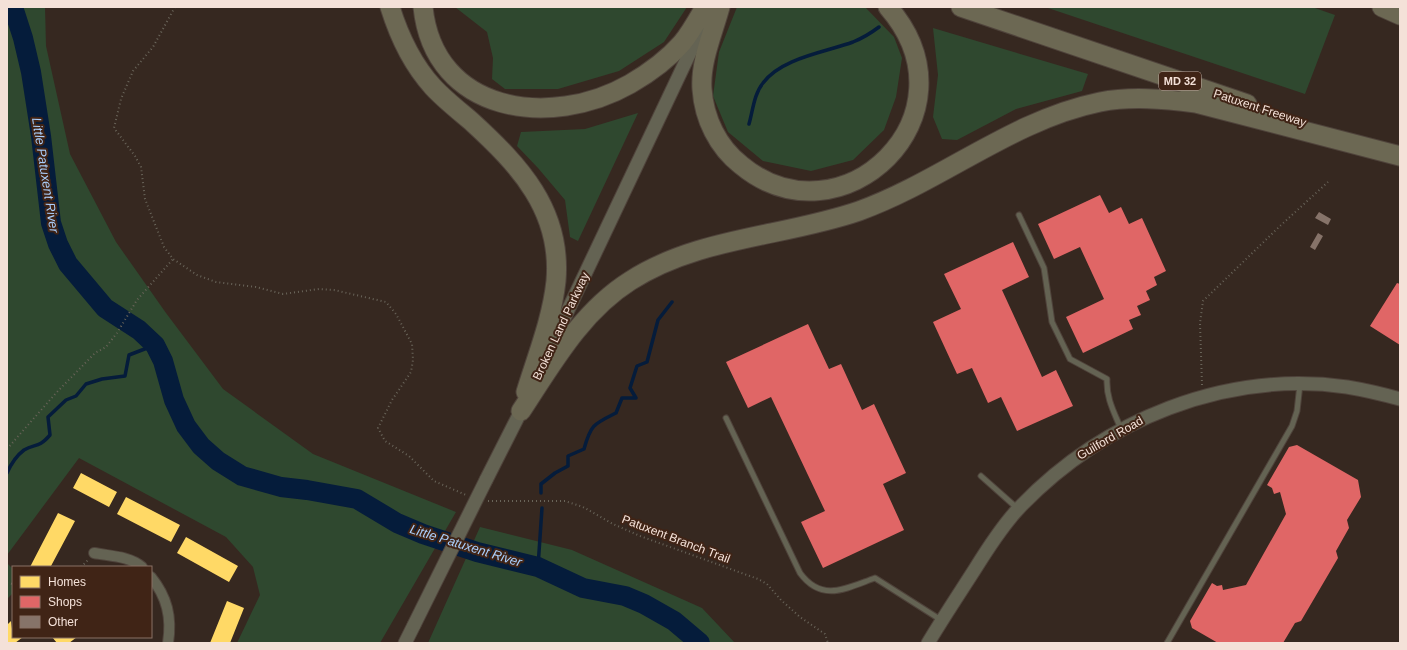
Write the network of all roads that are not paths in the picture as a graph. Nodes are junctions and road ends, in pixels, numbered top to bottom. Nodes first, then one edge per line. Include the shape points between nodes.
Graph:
1 (390, 7) edge
2 (423, 7) edge
3 (705, 7) edge
4 (712, 7) edge
5 (720, 7) edge
6 (888, 7) edge
7 (961, 7) edge
8 (1382, 7) edge
9 (1394, 7) edge
10 (1400, 10) edge
11 (1400, 15) edge
12 (1400, 155) edge
13 (1019, 216) dead end
14 (1300, 384) junction
15 (1400, 399) edge
16 (521, 411) junction
17 (726, 418) dead end
18 (1121, 429) junction
19 (981, 476) dead end
20 (1018, 509) junction
21 (94, 553) dead end
22 (141, 566) edge
23 (152, 578) edge
24 (942, 620) junction
25 (168, 643) edge
26 (405, 643) edge
27 (928, 643) edge
28 (1167, 643) edge

1 - 16 highway via 396,27 419,70 433,88 491,139 526,176 549,224 556,272 552,305
2 - 3 highway via 429,36 437,54 461,83 492,101 515,107 537,108 583,102 607,95 630,84 668,58 683,42
4 - 16 street, Broken Land Parkway
5 - 6 highway via 702,81 704,106 710,124 733,159 747,171 765,181 787,188 807,190 845,185 878,168 896,148 912,121 920,85 919,68 909,36
7 - 12 highway, Patuxent Freeway / MD 32
8 - 11 highway
9 - 10 highway
12 - 16 highway via 1196,103 1163,99 1129,99 1071,109 1018,130 926,181 860,211 705,249 656,266 629,281 604,301 572,334
13 - 18 lane via 1044,268 1052,322 1070,359 1107,379 1109,401
14 - 15 street, Guilford Road via 1347,387
14 - 18 street, Guilford Road via 1252,387 1203,397 1152,414
14 - 28 lane via 1297,411 1292,426
16 - 26 street, Broken Land Parkway, bridge
17 - 24 lane via 806,581 819,590 828,591 841,590 875,578
18 - 20 street, Guilford Road via 1086,450 1052,476
19 - 20 lane
20 - 24 street, Guilford Road via 991,544
21 - 22 street via 122,558
23 - 25 street via 161,590 167,605 170,622
24 - 27 street, Guilford Road

